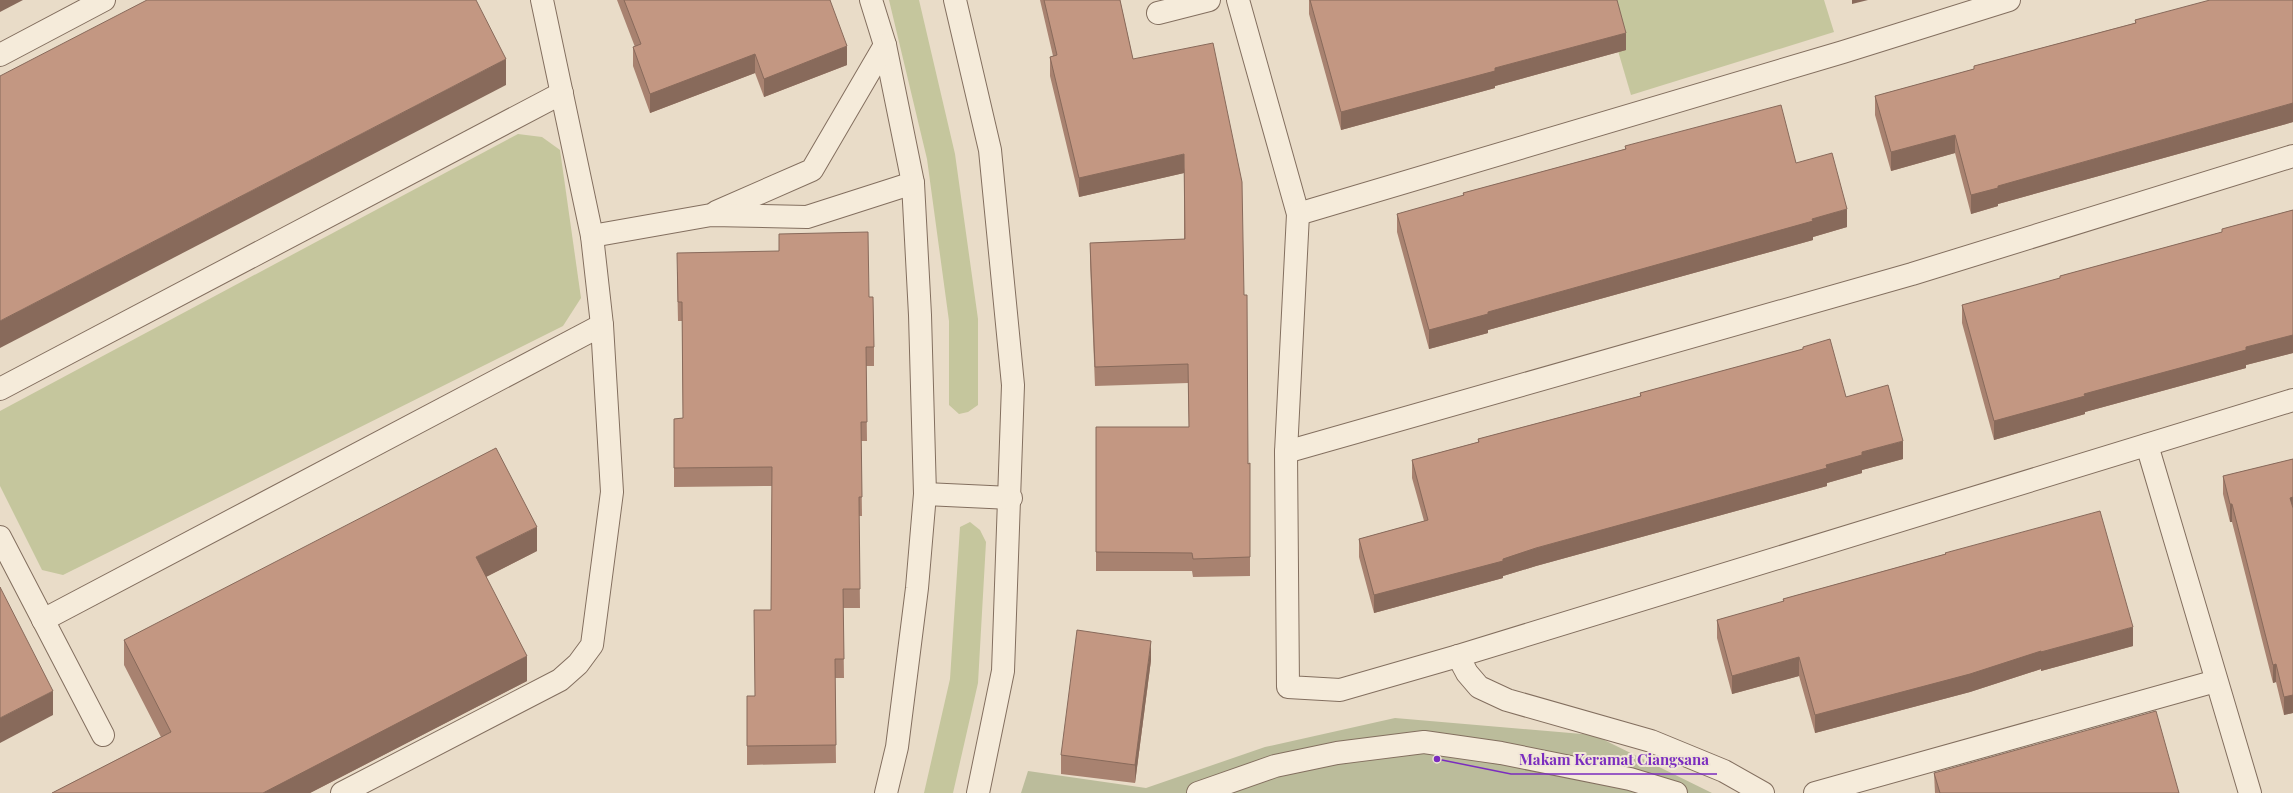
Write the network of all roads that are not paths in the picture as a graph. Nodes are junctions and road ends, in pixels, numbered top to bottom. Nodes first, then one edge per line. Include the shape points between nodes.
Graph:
1 (104, 0) edge
2 (542, 0) edge
3 (871, 0) edge
4 (955, 0) edge
5 (1209, 0) edge
6 (1238, 0) edge
7 (2009, 0) edge
8 (1158, 13) dead end
9 (885, 45) junction
10 (0, 55) edge
11 (562, 94) junction
12 (2293, 156) edge
13 (913, 183) junction
14 (711, 214) junction
15 (1298, 214) junction
16 (592, 236) junction
17 (602, 325) junction
18 (0, 389) edge
19 (2293, 400) edge
20 (2147, 445) junction
21 (1286, 452) junction
22 (925, 494) junction
23 (1011, 498) junction
24 (0, 537) edge
25 (43, 620) junction
26 (1458, 656) junction
27 (2216, 681) junction
28 (103, 735) dead end
29 (342, 793) edge
30 (886, 793) edge
31 (978, 793) edge
32 (1198, 793) edge
33 (1676, 793) edge
34 (1763, 793) edge
35 (1815, 793) edge
36 (2250, 793) edge

1 - 10 street
2 - 11 street
3 - 9 street
4 - 23 street via 990,150 1013,385
5 - 8 street
6 - 15 street
7 - 15 street
9 - 13 street
9 - 14 street via 812,170
11 - 16 street
11 - 18 street
12 - 21 street via 1912,274
13 - 14 street via 808,218
13 - 22 street
14 - 16 street
15 - 21 street
16 - 17 street
17 - 25 street
17 - 29 street via 612,492 592,645 578,664 560,680
19 - 20 street
20 - 26 street
20 - 27 street
21 - 26 street via 1288,687 1340,690
22 - 23 street
22 - 30 street via 917,588 900,724
23 - 31 street via 1003,672
24 - 25 street
25 - 28 street
26 - 34 street via 1467,673 1479,687 1507,700 1651,740 1724,771
27 - 35 street
27 - 36 street
32 - 33 street via 1275,766 1337,753 1424,742 1508,754 1630,779

